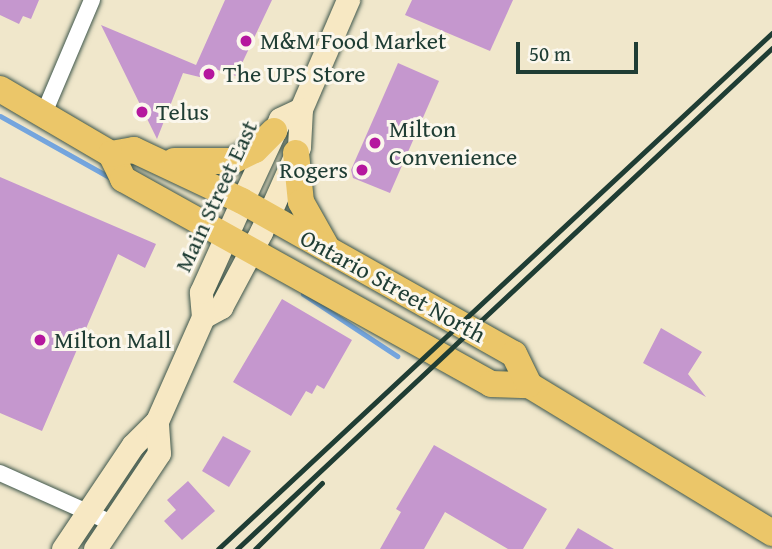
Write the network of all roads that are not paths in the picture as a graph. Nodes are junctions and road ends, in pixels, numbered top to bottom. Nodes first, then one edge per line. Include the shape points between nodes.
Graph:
1 (92, 0) edge
2 (348, 0) edge
3 (0, 89) edge
4 (301, 109) junction
5 (44, 113) junction
6 (274, 131) junction
7 (296, 153) junction
8 (111, 154) junction
9 (158, 159) junction
10 (242, 201) junction
11 (267, 217) junction
12 (226, 235) junction
13 (327, 248) junction
14 (252, 249) junction
15 (203, 317) junction
16 (529, 385) junction
17 (157, 421) junction
18 (0, 473) edge
19 (92, 512) junction
20 (114, 524) junction
21 (772, 533) edge
22 (63, 549) edge
23 (95, 549) edge

1 - 5 street
2 - 4 main road, Main Street East
3 - 5 main road
4 - 6 main road, Main Street East via 280,120
4 - 7 main road, Main Street East
5 - 8 main road
6 - 9 main road via 255,150 232,161 207,165
6 - 10 main road, Main Street East
7 - 11 main road, Main Street East
7 - 13 main road via 301,202
8 - 9 main road via 134,150
8 - 12 main road, Ontario Street North via 123,179
9 - 10 main road, Ontario Street North
10 - 11 main road, Ontario Street North
10 - 12 main road, Main Street East
11 - 13 main road, Ontario Street North
11 - 14 main road, Main Street East
12 - 14 main road, Ontario Street North
12 - 15 main road, Main Street East via 201,292
13 - 16 main road, Ontario Street North via 514,354
14 - 15 main road, Main Street East via 221,307
14 - 16 main road, Ontario Street North via 491,384
15 - 17 main road, Main Street East
16 - 21 main road, Ontario Street North
17 - 19 main road, Main Street East via 134,445
17 - 20 main road, Main Street East via 159,453
18 - 19 street
19 - 20 street
19 - 22 main road, Main Street East
20 - 23 main road, Main Street East

